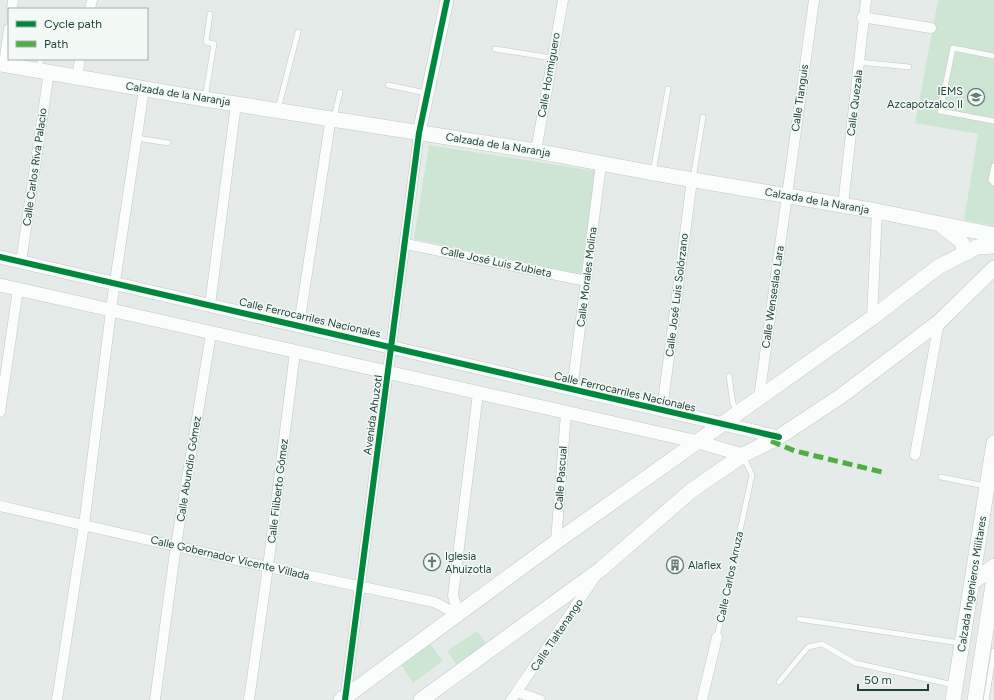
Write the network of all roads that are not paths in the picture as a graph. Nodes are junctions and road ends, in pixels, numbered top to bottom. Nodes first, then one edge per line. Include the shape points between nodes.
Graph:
1 (447, 0) edge
2 (563, 0) edge
3 (814, 0) edge
4 (866, 0) edge
5 (210, 14) dead end
6 (862, 17) junction
7 (931, 28) dead end
8 (298, 32) dead end
9 (8, 34) edge
10 (495, 49) dead end
11 (994, 56) edge
12 (552, 58) junction
13 (80, 60) edge
14 (859, 62) junction
15 (2, 64) edge
16 (43, 67) edge
17 (909, 67) dead end
18 (77, 77) junction
19 (388, 85) dead end
20 (144, 89) junction
21 (668, 89) dead end
22 (340, 92) dead end
23 (426, 94) junction
24 (204, 99) junction
25 (236, 104) junction
26 (277, 110) junction
27 (703, 117) dead end
28 (333, 118) junction
29 (994, 121) edge
30 (419, 133) junction
31 (137, 138) junction
32 (168, 143) dead end
33 (536, 151) junction
34 (601, 164) junction
35 (994, 166) edge
36 (653, 173) junction
37 (692, 180) junction
38 (993, 181) edge
39 (994, 188) edge
40 (787, 195) junction
41 (843, 205) junction
42 (877, 211) junction
43 (936, 224) junction
44 (974, 231) junction
45 (994, 235) edge
46 (406, 244) junction
47 (994, 246) edge
48 (972, 250) junction
49 (0, 257) edge
50 (21, 262) junction
51 (994, 268) edge
52 (586, 281) junction
53 (115, 283) junction
54 (0, 285) edge
55 (18, 290) junction
56 (210, 305) junction
57 (111, 311) junction
58 (872, 318) junction
59 (939, 322) junction
60 (299, 325) junction
61 (210, 334) junction
62 (392, 348) junction
63 (295, 352) junction
64 (388, 374) junction
65 (729, 376) dead end
66 (572, 390) junction
67 (478, 393) junction
68 (759, 398) junction
69 (662, 410) junction
70 (0, 412) edge
71 (739, 412) junction
72 (566, 413) junction
73 (723, 424) junction
74 (779, 436) junction
75 (698, 442) junction
76 (994, 443) edge
77 (743, 455) junction
78 (915, 455) dead end
79 (941, 477) dead end
80 (988, 487) junction
81 (0, 506) edge
82 (84, 525) junction
83 (556, 542) junction
84 (176, 545) junction
85 (994, 566) edge
86 (268, 567) junction
87 (601, 569) junction
88 (994, 578) edge
89 (973, 582) junction
90 (360, 587) junction
91 (459, 615) junction
92 (799, 619) dead end
93 (717, 637) joint
94 (963, 643) junction
95 (994, 651) edge
96 (780, 682) dead end
97 (954, 693) edge
98 (514, 696) edge
99 (344, 699) edge
100 (57, 700) edge
101 (155, 700) edge
102 (249, 700) edge
103 (421, 700) edge
104 (540, 700) edge
105 (702, 700) edge
106 (975, 700) edge
107 (986, 700) edge

1 - 23 street
2 - 12 street, Calle Hormiguero
3 - 40 street, Calle Tianguis
4 - 6 street, Calle Quezala
5 - 24 lane via 206,42 214,44
6 - 7 street
6 - 14 street, Calle Quezala
8 - 26 lane
9 - 15 street
10 - 12 lane
11 - 29 lane via 952,48 940,111
12 - 33 street, Calle Hormiguero
13 - 18 street
14 - 17 lane
14 - 41 street, Calle Quezala
15 - 16 main road, Calzada de la Naranja
16 - 18 main road, Calzada de la Naranja
16 - 50 street, Calle Carlos Riva Palacio
18 - 20 main road, Calzada de la Naranja
19 - 23 lane
20 - 24 main road, Calzada de la Naranja
20 - 31 street
21 - 36 lane
22 - 28 lane
23 - 30 street
24 - 25 main road, Calzada de la Naranja
25 - 26 main road, Calzada de la Naranja
25 - 56 street
26 - 28 main road, Calzada de la Naranja
27 - 37 lane
28 - 30 main road, Calzada de la Naranja
28 - 60 street
30 - 33 main road, Calzada de la Naranja
30 - 46 street, Avenida Ahuzotl
31 - 32 lane
31 - 53 street
33 - 34 main road, Calzada de la Naranja
34 - 36 main road, Calzada de la Naranja
34 - 52 street, Calle Morales Molina
35 - 38 lane
36 - 37 main road, Calzada de la Naranja
37 - 40 main road, Calzada de la Naranja
37 - 69 street, Calle José Luis Solórzano
38 - 39 lane
40 - 41 main road, Calzada de la Naranja
40 - 68 street, Calle Wenseslao Lara
41 - 42 main road, Calzada de la Naranja
42 - 43 main road, Calzada de la Naranja
42 - 58 street
43 - 44 main road, Calzada de la Naranja
43 - 48 main road
44 - 45 main road, Calzada de la Naranja
44 - 48 main road via 978,237
46 - 52 street, Calle José Luis Zubieta
46 - 62 street, Avenida Ahuzotl
47 - 48 main road
48 - 58 main road via 938,267
49 - 50 street, Calle Ferrocarriles Nacionales
50 - 53 street, Calle Ferrocarriles Nacionales
51 - 59 main road
52 - 66 street, Calle Morales Molina
53 - 56 street, Calle Ferrocarriles Nacionales
53 - 57 street
54 - 55 street
55 - 57 street
55 - 70 street
56 - 60 street, Calle Ferrocarriles Nacionales
57 - 61 street
57 - 82 street
58 - 68 main road
59 - 74 main road via 841,396
59 - 78 street
60 - 62 street, Calle Ferrocarriles Nacionales
61 - 63 street
61 - 84 street, Calle Abundio Gómez
62 - 64 street, Avenida Ahuzotl
62 - 66 street, Calle Ferrocarriles Nacionales
63 - 64 street
63 - 86 street, Calle Filiberto Gómez
64 - 67 street
64 - 90 street, Avenida Ahuzotl
65 - 71 lane via 733,404
66 - 69 street, Calle Ferrocarriles Nacionales
67 - 72 street
67 - 91 street via 453,596
68 - 71 main road
69 - 73 street, Calle Ferrocarriles Nacionales
71 - 73 main road
72 - 75 street
72 - 83 street, Calle Pascual
73 - 74 street, Calle Ferrocarriles Nacionales
73 - 75 main road
74 - 77 main road
75 - 77 street
75 - 83 main road
76 - 80 main road, Calzada Ingenieros Militares
77 - 87 main road via 692,490
77 - 93 lane, Calle Carlos Arruza via 752,475
79 - 80 lane
80 - 89 main road, Calzada Ingenieros Militares
81 - 82 street, Calle Gobernador Vicente Villada
82 - 84 street, Calle Gobernador Vicente Villada
82 - 100 street
83 - 91 main road
84 - 86 street, Calle Gobernador Vicente Villada
84 - 101 street, Calle Abundio Gómez
85 - 89 main road
86 - 90 street, Calle Gobernador Vicente Villada
86 - 102 street, Calle Filiberto Gómez
87 - 98 street, Calle Tlaltenango
87 - 103 main road
88 - 106 main road, Calzada Ingenieros Militares
89 - 94 main road, Calzada Ingenieros Militares
90 - 91 street, Calle Gobernador Vicente Villada via 434,602
90 - 99 street, Avenida Ahuzotl
91 - 99 main road
92 - 94 lane
93 - 105 street, Calle Carlos Arruza
94 - 97 main road, Calzada Ingenieros Militares
95 - 107 lane
96 - 97 lane via 808,647 822,644 855,663
98 - 104 street

